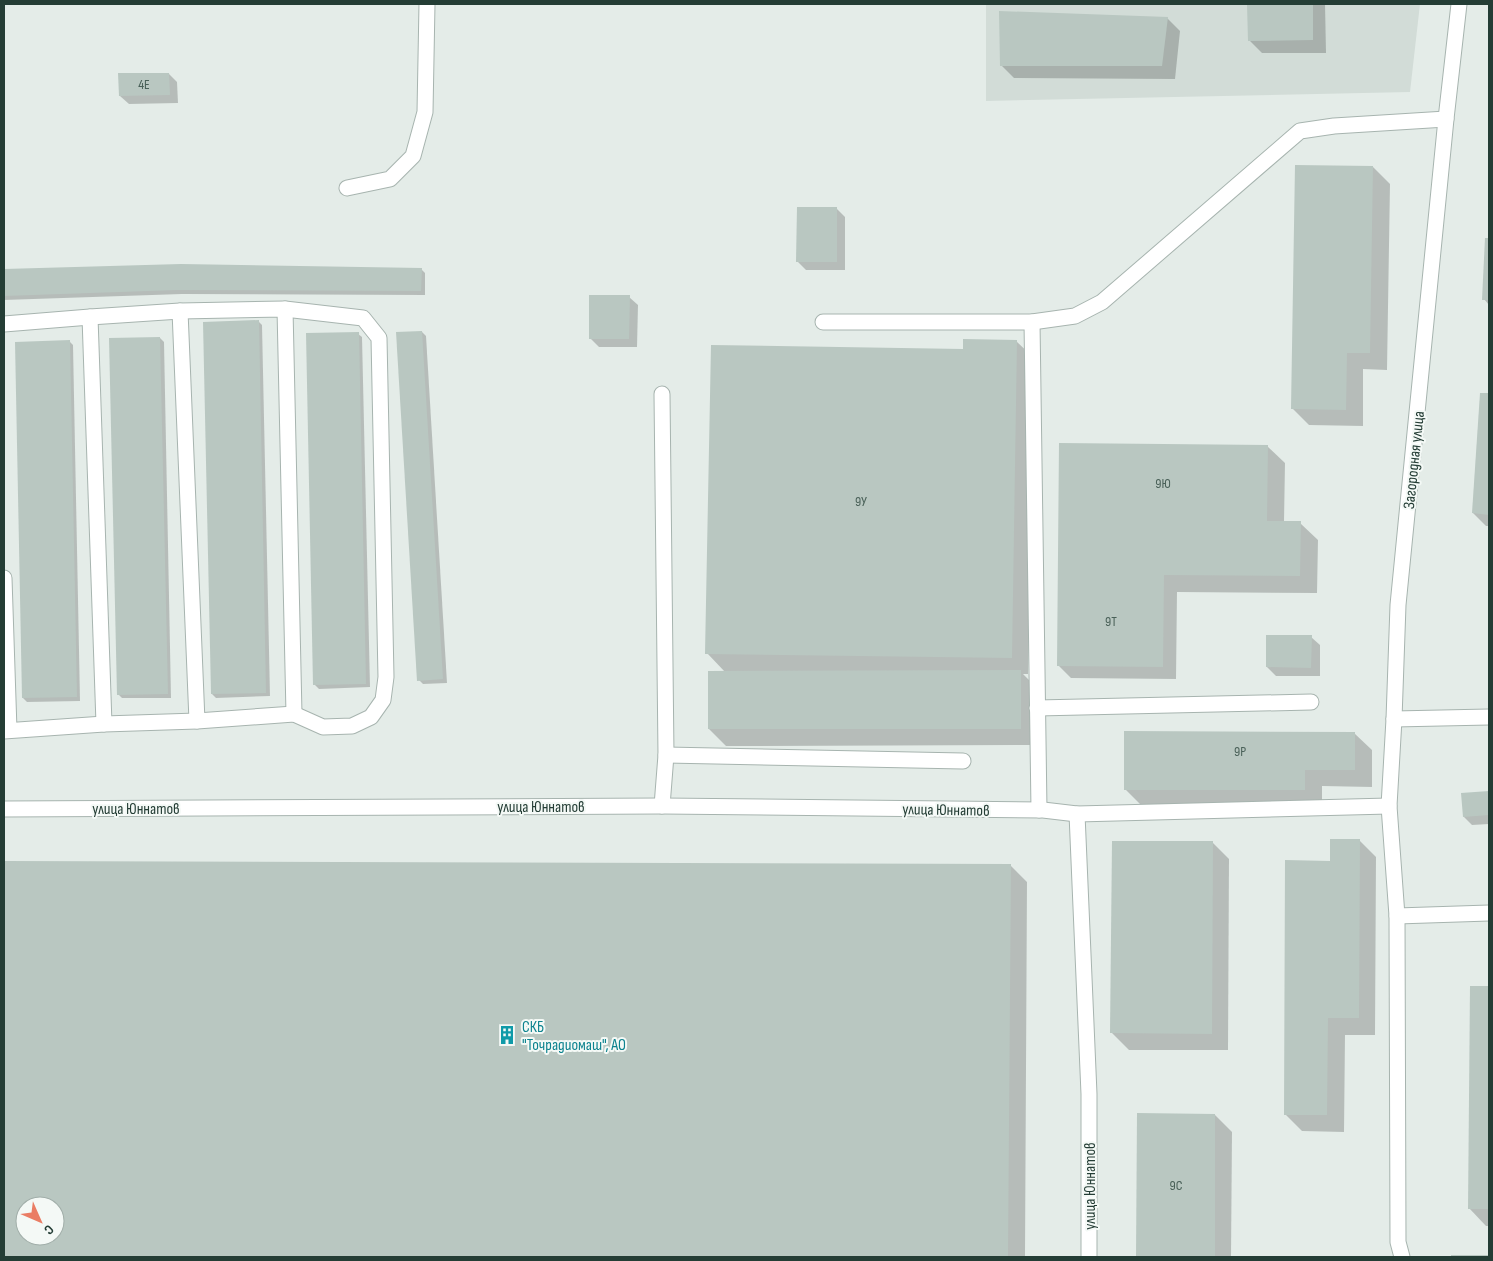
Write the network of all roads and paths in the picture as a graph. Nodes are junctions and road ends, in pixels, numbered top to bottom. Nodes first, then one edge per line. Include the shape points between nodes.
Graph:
1 (427, 4) edge
2 (1459, 4) edge
3 (1446, 118) junction
4 (346, 188) dead end
5 (285, 309) junction
6 (180, 311) junction
7 (90, 317) junction
8 (823, 322) dead end
9 (1032, 322) junction
10 (4, 324) edge
11 (662, 394) dead end
12 (4, 578) edge
13 (1311, 702) dead end
14 (1037, 708) junction
15 (294, 714) junction
16 (1489, 717) edge
17 (1394, 719) junction
18 (197, 722) junction
19 (104, 724) junction
20 (6, 730) edge
21 (666, 755) junction
22 (963, 762) dead end
23 (662, 806) junction
24 (1389, 806) junction
25 (4, 809) edge
26 (1039, 810) junction
27 (1077, 814) junction
28 (1489, 913) edge
29 (1397, 916) junction
30 (1089, 1257) edge
31 (1402, 1257) edge

1 - 4 street via 425,112 413,156 390,179
2 - 3 street, Загородная улица
3 - 9 street via 1300,131 1102,302 1075,316
3 - 17 street, Загородная улица via 1398,604
5 - 6 street
5 - 15 street
5 - 15 street via 363,318 379,338 380,378 386,677 383,700 372,717 352,726 323,727
6 - 7 street
6 - 18 street
7 - 10 street
7 - 19 street
8 - 9 street
9 - 14 street
11 - 21 street
12 - 20 street
13 - 14 street
14 - 26 street
15 - 18 street
16 - 17 street
17 - 24 street, Загородная улица
18 - 19 street
19 - 20 street
21 - 22 street
21 - 23 street
23 - 25 street, улица Юннатов
23 - 26 street, улица Юннатов
24 - 27 street, улица Юннатов
24 - 29 street, Загородная улица
26 - 27 street, улица Юннатов
27 - 30 street, улица Юннатов via 1089,1094
28 - 29 street
29 - 31 street, Загородная улица via 1398,1242

